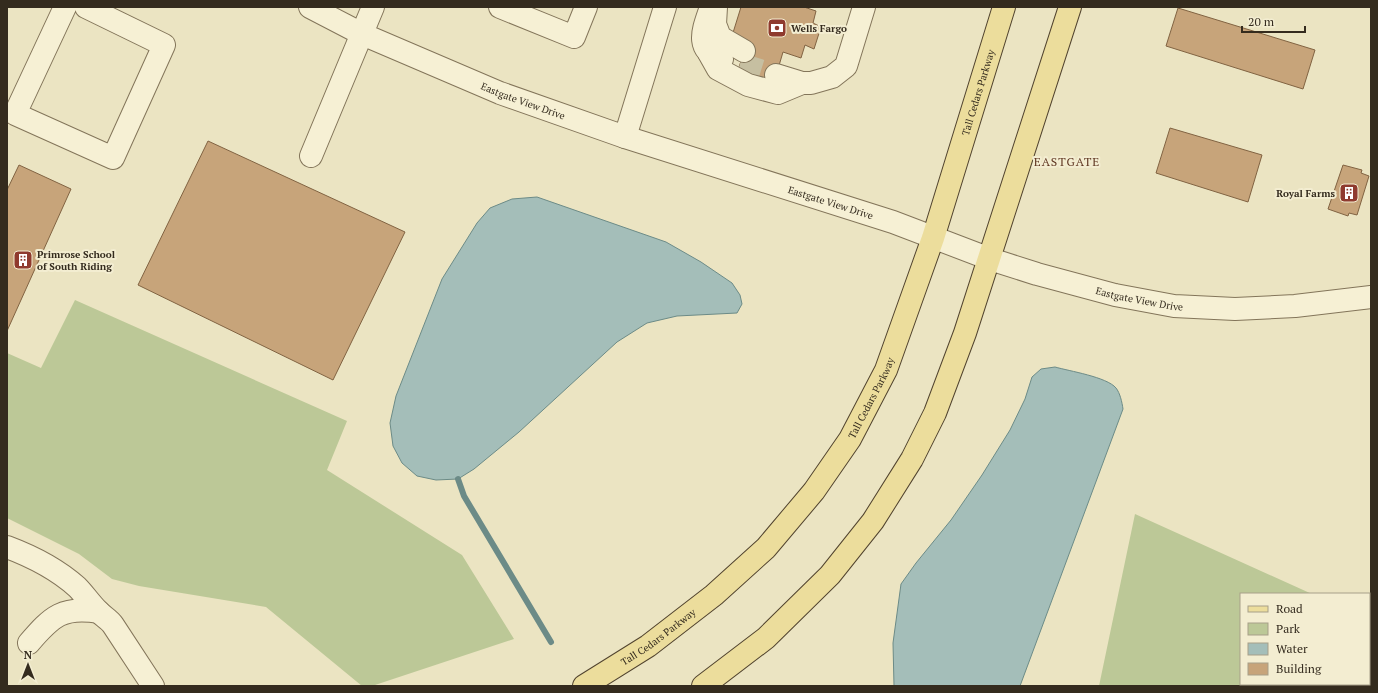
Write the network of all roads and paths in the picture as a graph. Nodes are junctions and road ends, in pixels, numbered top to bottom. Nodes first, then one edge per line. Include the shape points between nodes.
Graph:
1 (64, 7) edge
2 (86, 7) edge
3 (310, 7) edge
4 (373, 7) edge
5 (500, 7) edge
6 (586, 7) edge
7 (665, 7) edge
8 (711, 7) edge
9 (716, 7) edge
10 (864, 7) edge
11 (1004, 7) edge
12 (1070, 7) edge
13 (362, 34) junction
14 (709, 53) junction
15 (841, 70) junction
16 (802, 83) junction
17 (625, 137) junction
18 (312, 156) dead end
19 (933, 238) junction
20 (990, 259) junction
21 (1371, 297) edge
22 (7, 547) edge
23 (99, 612) junction
24 (29, 643) dead end
25 (153, 686) edge
26 (584, 686) edge
27 (703, 686) edge

1 - 2 street via 15,114 113,158 164,45
3 - 13 street, Eastgate View Drive
4 - 13 street
5 - 6 street via 574,37
7 - 17 street
8 - 14 street via 703,31 704,46
9 - 14 street via 715,24 720,37 742,57
10 - 15 street
11 - 19 main road, Tall Cedars Parkway
12 - 20 main road
13 - 17 street, Eastgate View Drive via 500,93
13 - 18 street
14 - 16 street via 718,69 748,84 778,93
15 - 16 street via 819,81
15 - 16 street via 803,72 778,68
17 - 19 street, Eastgate View Drive via 893,222
19 - 20 street, Eastgate View Drive
19 - 26 main road, Tall Cedars Parkway via 886,370 850,439 814,491 766,548 714,595 648,646
20 - 21 street, Eastgate View Drive via 1101,291 1174,306 1242,309
20 - 27 main road via 935,413 912,459 873,521 830,575 777,628
22 - 23 street via 21,552 77,587
23 - 24 street via 82,610 60,613 49,620
23 - 25 street via 108,618

